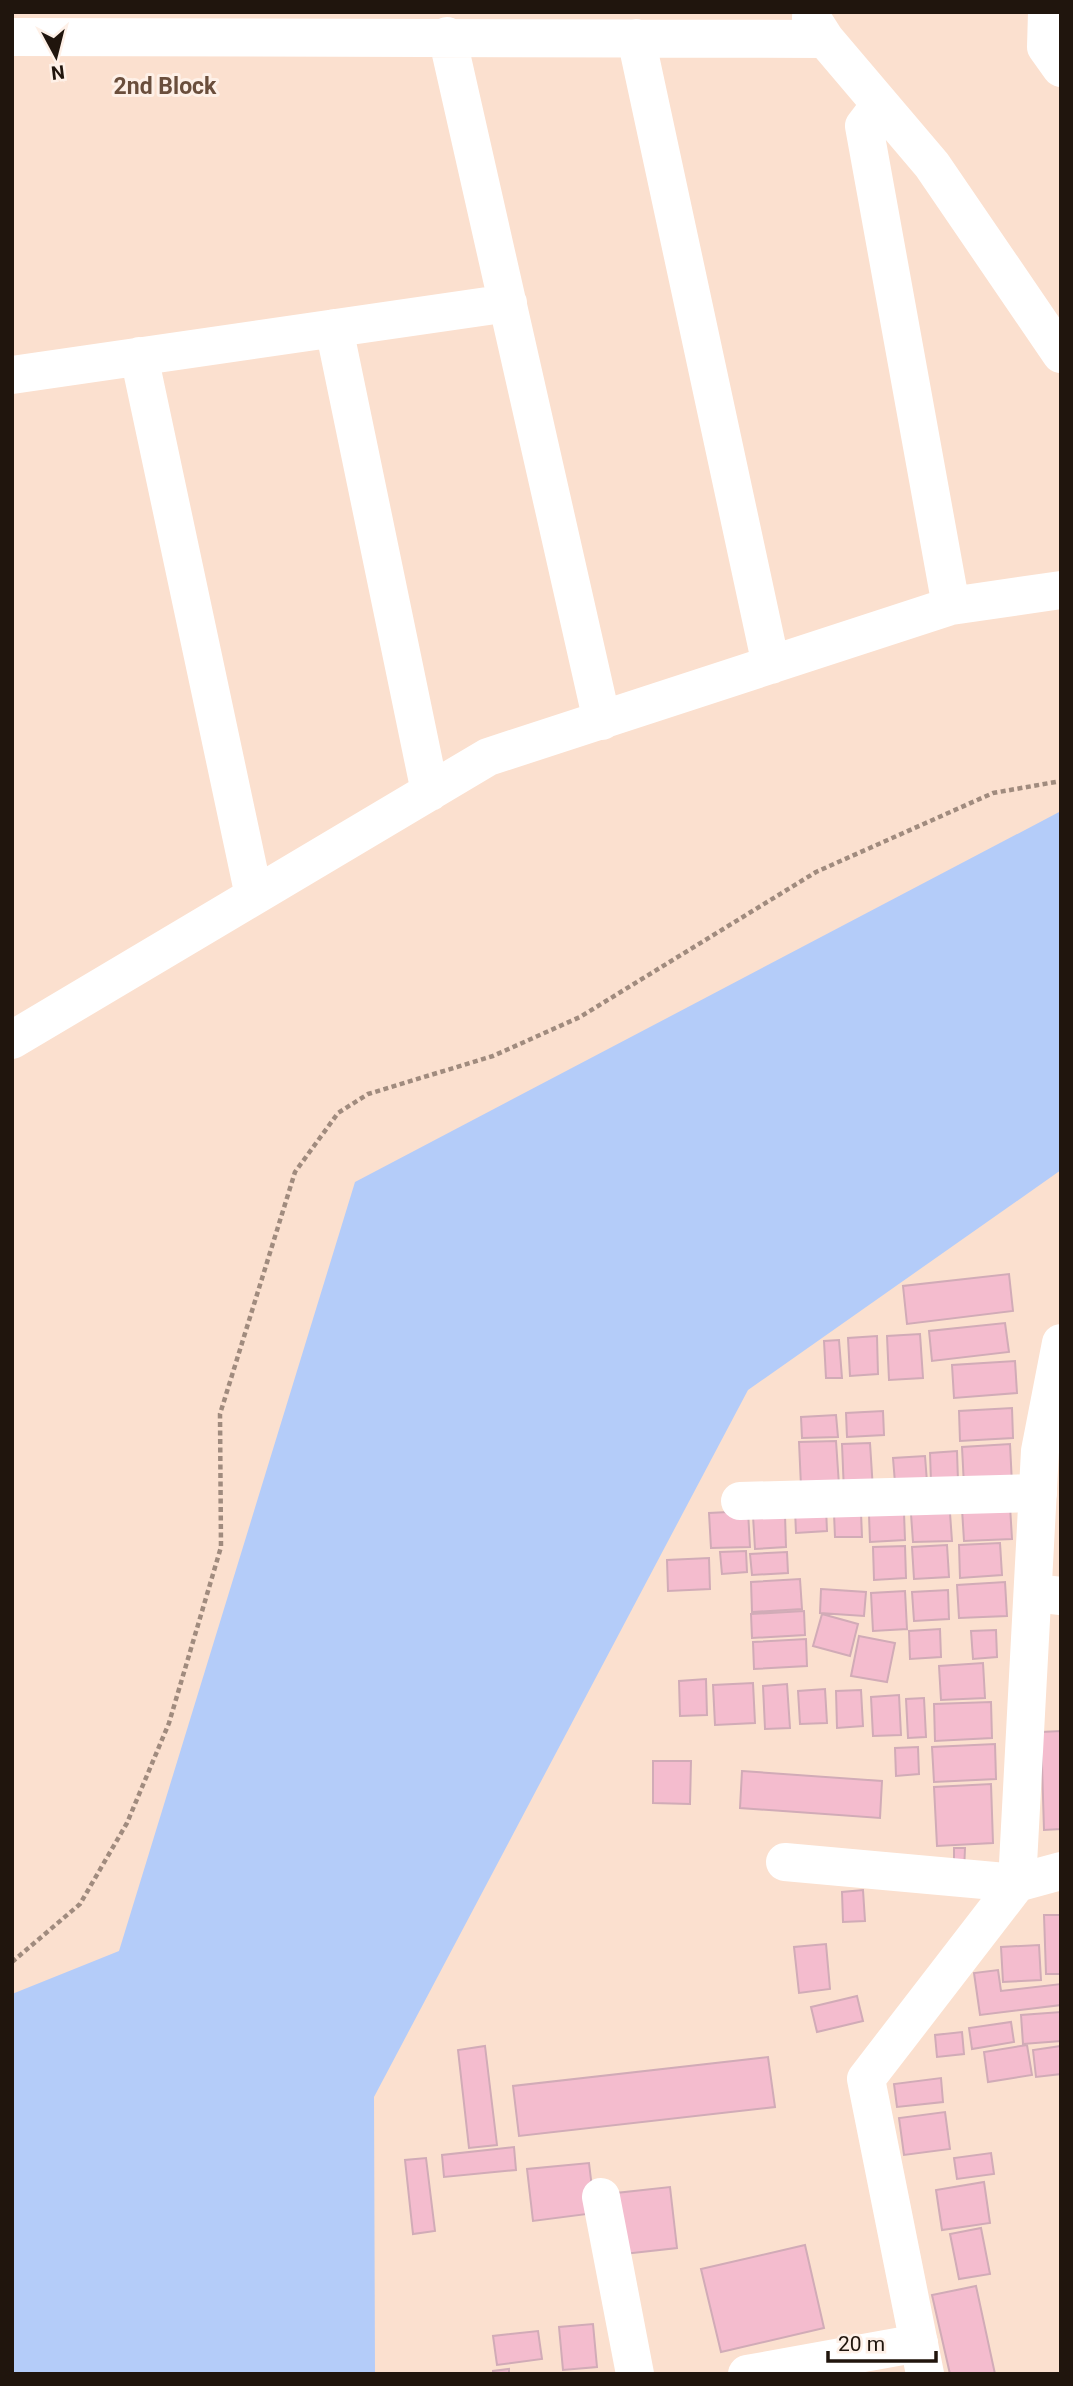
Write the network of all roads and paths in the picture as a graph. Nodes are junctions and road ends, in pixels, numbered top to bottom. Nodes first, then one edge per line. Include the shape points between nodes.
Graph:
1 (1047, 12) edge
2 (816, 26) edge
3 (447, 36) junction
4 (12, 37) edge
5 (636, 38) junction
6 (1061, 68) edge
7 (880, 105) junction
8 (508, 303) junction
9 (334, 328) junction
10 (1061, 354) edge
11 (139, 356) junction
12 (12, 375) edge
13 (1061, 590) edge
14 (951, 606) junction
15 (771, 666) junction
16 (602, 720) junction
17 (1061, 781) edge
18 (430, 792) junction
19 (254, 897) junction
20 (12, 1040) edge
21 (1060, 1346) edge
22 (1038, 1493) junction
23 (740, 1501) dead end
24 (1047, 1594) edge
25 (785, 1862) dead end
26 (1061, 1871) edge
27 (1017, 1883) junction
28 (12, 1962) edge
29 (601, 2197) dead end
30 (922, 2358) edge
31 (635, 2374) edge
32 (747, 2374) edge

1 - 6 street via 1046,47
2 - 5 street
2 - 7 street
3 - 4 street
3 - 5 street
3 - 8 street
5 - 15 street
7 - 10 street via 932,165
7 - 14 street via 864,126
8 - 9 street
8 - 16 street
9 - 11 street
9 - 18 street
11 - 12 street
11 - 19 street
13 - 14 street
14 - 15 street
15 - 16 street
16 - 18 street via 488,757
17 - 28 path via 993,793 816,872 580,1017 493,1056 368,1094 338,1113 295,1172 220,1414 220,1547 169,1723 127,1823 80,1904
18 - 19 street
19 - 20 street
21 - 22 street via 1040,1451
22 - 23 street
22 - 24 street
24 - 27 street
25 - 27 street
26 - 27 street
27 - 30 street via 866,2078
29 - 31 street
30 - 32 street

